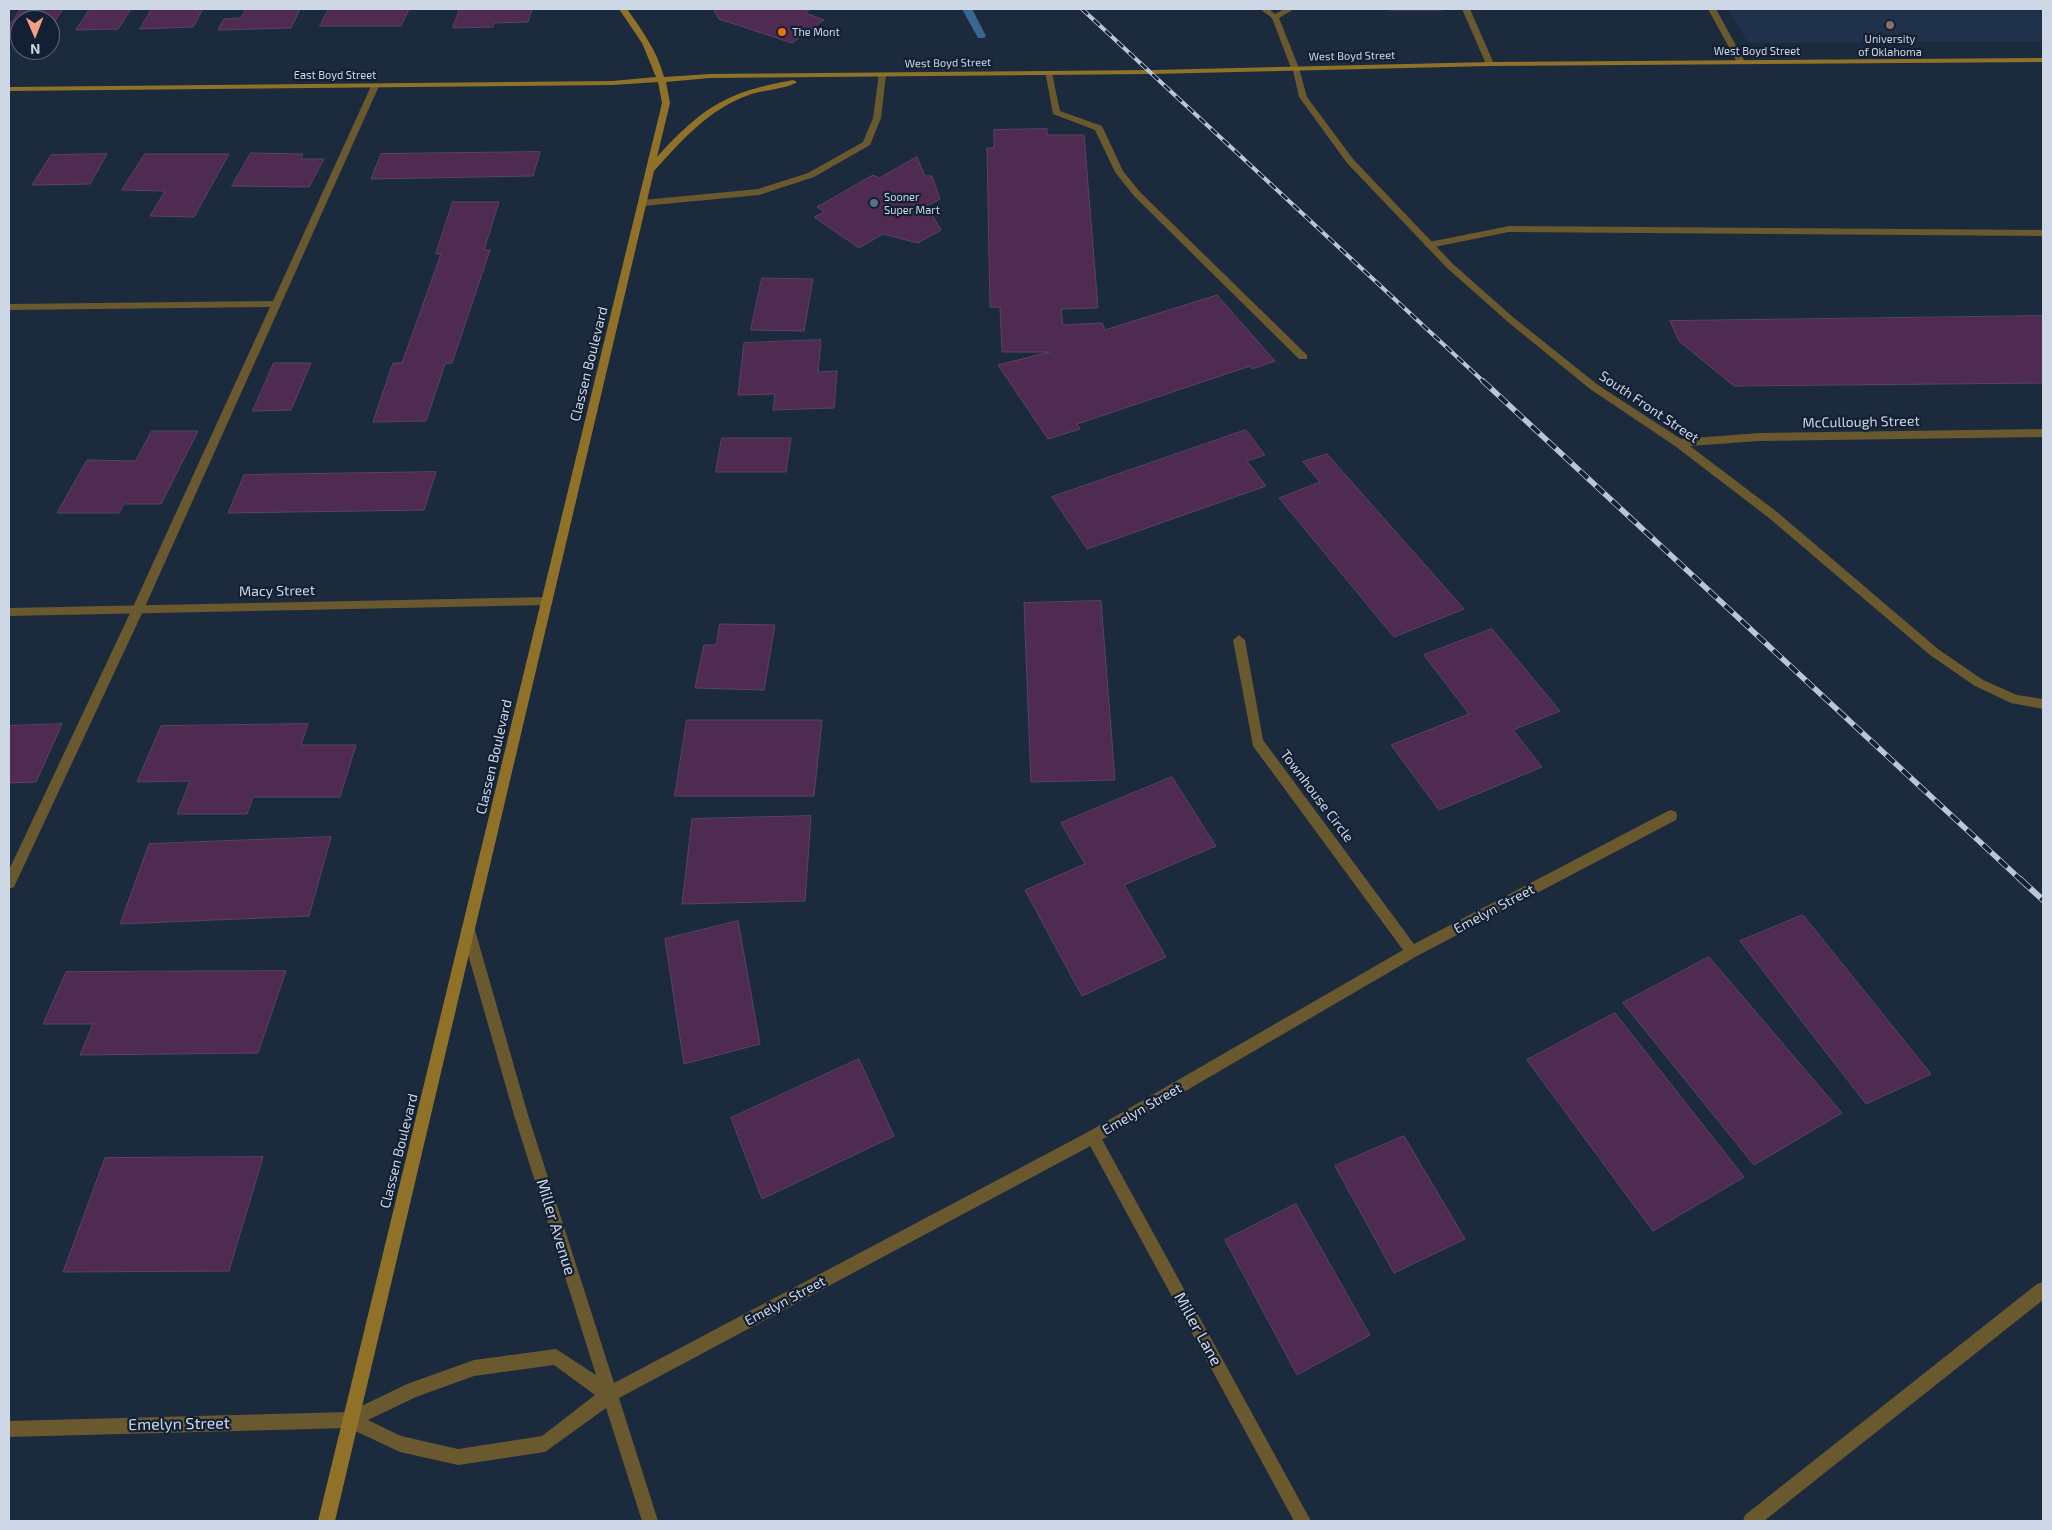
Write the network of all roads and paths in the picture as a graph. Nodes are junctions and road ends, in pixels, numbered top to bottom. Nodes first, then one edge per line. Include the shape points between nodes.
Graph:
1 (623, 9) edge
2 (1264, 9) edge
3 (1290, 9) edge
4 (1466, 9) edge
5 (1712, 9) edge
6 (1275, 17) junction
7 (2043, 60) edge
8 (1741, 62) junction
9 (1490, 64) junction
10 (1295, 68) junction
11 (1048, 74) junction
12 (882, 75) junction
13 (828, 76) junction
14 (662, 79) junction
15 (375, 86) junction
16 (9, 89) edge
17 (650, 171) junction
18 (643, 203) junction
19 (2043, 233) edge
20 (1429, 245) junction
21 (276, 304) junction
22 (9, 307) edge
23 (1303, 358) dead end
24 (2043, 433) edge
25 (1679, 443) junction
26 (547, 601) junction
27 (138, 609) junction
28 (9, 612) edge
29 (1240, 640) dead end
30 (2043, 704) edge
31 (1671, 816) dead end
32 (9, 883) edge
33 (468, 930) junction
34 (1412, 952) junction
35 (1093, 1137) junction
36 (2043, 1290) edge
37 (609, 1395) junction
38 (350, 1420) junction
39 (9, 1429) edge
40 (326, 1521) edge
41 (650, 1521) edge
42 (1303, 1521) edge
43 (1751, 1521) edge

1 - 14 street, Classen Boulevard via 652,52
2 - 6 street
3 - 6 street
4 - 9 street
5 - 8 street
6 - 10 street, South Front Street
7 - 8 street, West Boyd Street
8 - 9 street, West Boyd Street
9 - 10 street, West Boyd Street
10 - 11 street, West Boyd Street
10 - 20 street, South Front Street via 1303,97 1326,132
11 - 12 street, West Boyd Street
11 - 23 street via 1056,112 1099,128 1119,172 1137,194
12 - 13 street, West Boyd Street
12 - 18 street via 877,118 867,143 811,175 760,192
13 - 14 street, West Boyd Street
13 - 17 street via 783,83 724,101 690,126
14 - 15 street, East Boyd Street via 612,83
14 - 17 street, Classen Boulevard via 666,103
15 - 16 street, East Boyd Street
15 - 21 street
17 - 18 street, Classen Boulevard
18 - 26 street, Classen Boulevard
19 - 20 street via 1509,229
20 - 25 street, South Front Street via 1511,320 1594,387
21 - 22 street
21 - 27 street
24 - 25 street, McCullough Street via 1759,437
25 - 30 street, South Front Street via 1773,515 1934,652 1979,684 2015,700
26 - 27 street, Macy Street
26 - 33 street, Classen Boulevard
27 - 28 street, Macy Street
27 - 32 street
29 - 34 street, Townhouse Circle via 1257,742
31 - 34 street, Emelyn Street
33 - 37 street, Miller Avenue via 521,1115
33 - 38 street, Classen Boulevard
34 - 35 street, Emelyn Street
35 - 37 street, Emelyn Street
35 - 42 street, Miller Lane
36 - 43 street
37 - 38 street, Emelyn Street via 556,1357 474,1368 413,1390
37 - 38 street, Emelyn Street via 545,1444 458,1456 400,1444
37 - 41 street, Miller Avenue
38 - 39 street, Emelyn Street
38 - 40 street, Classen Boulevard

